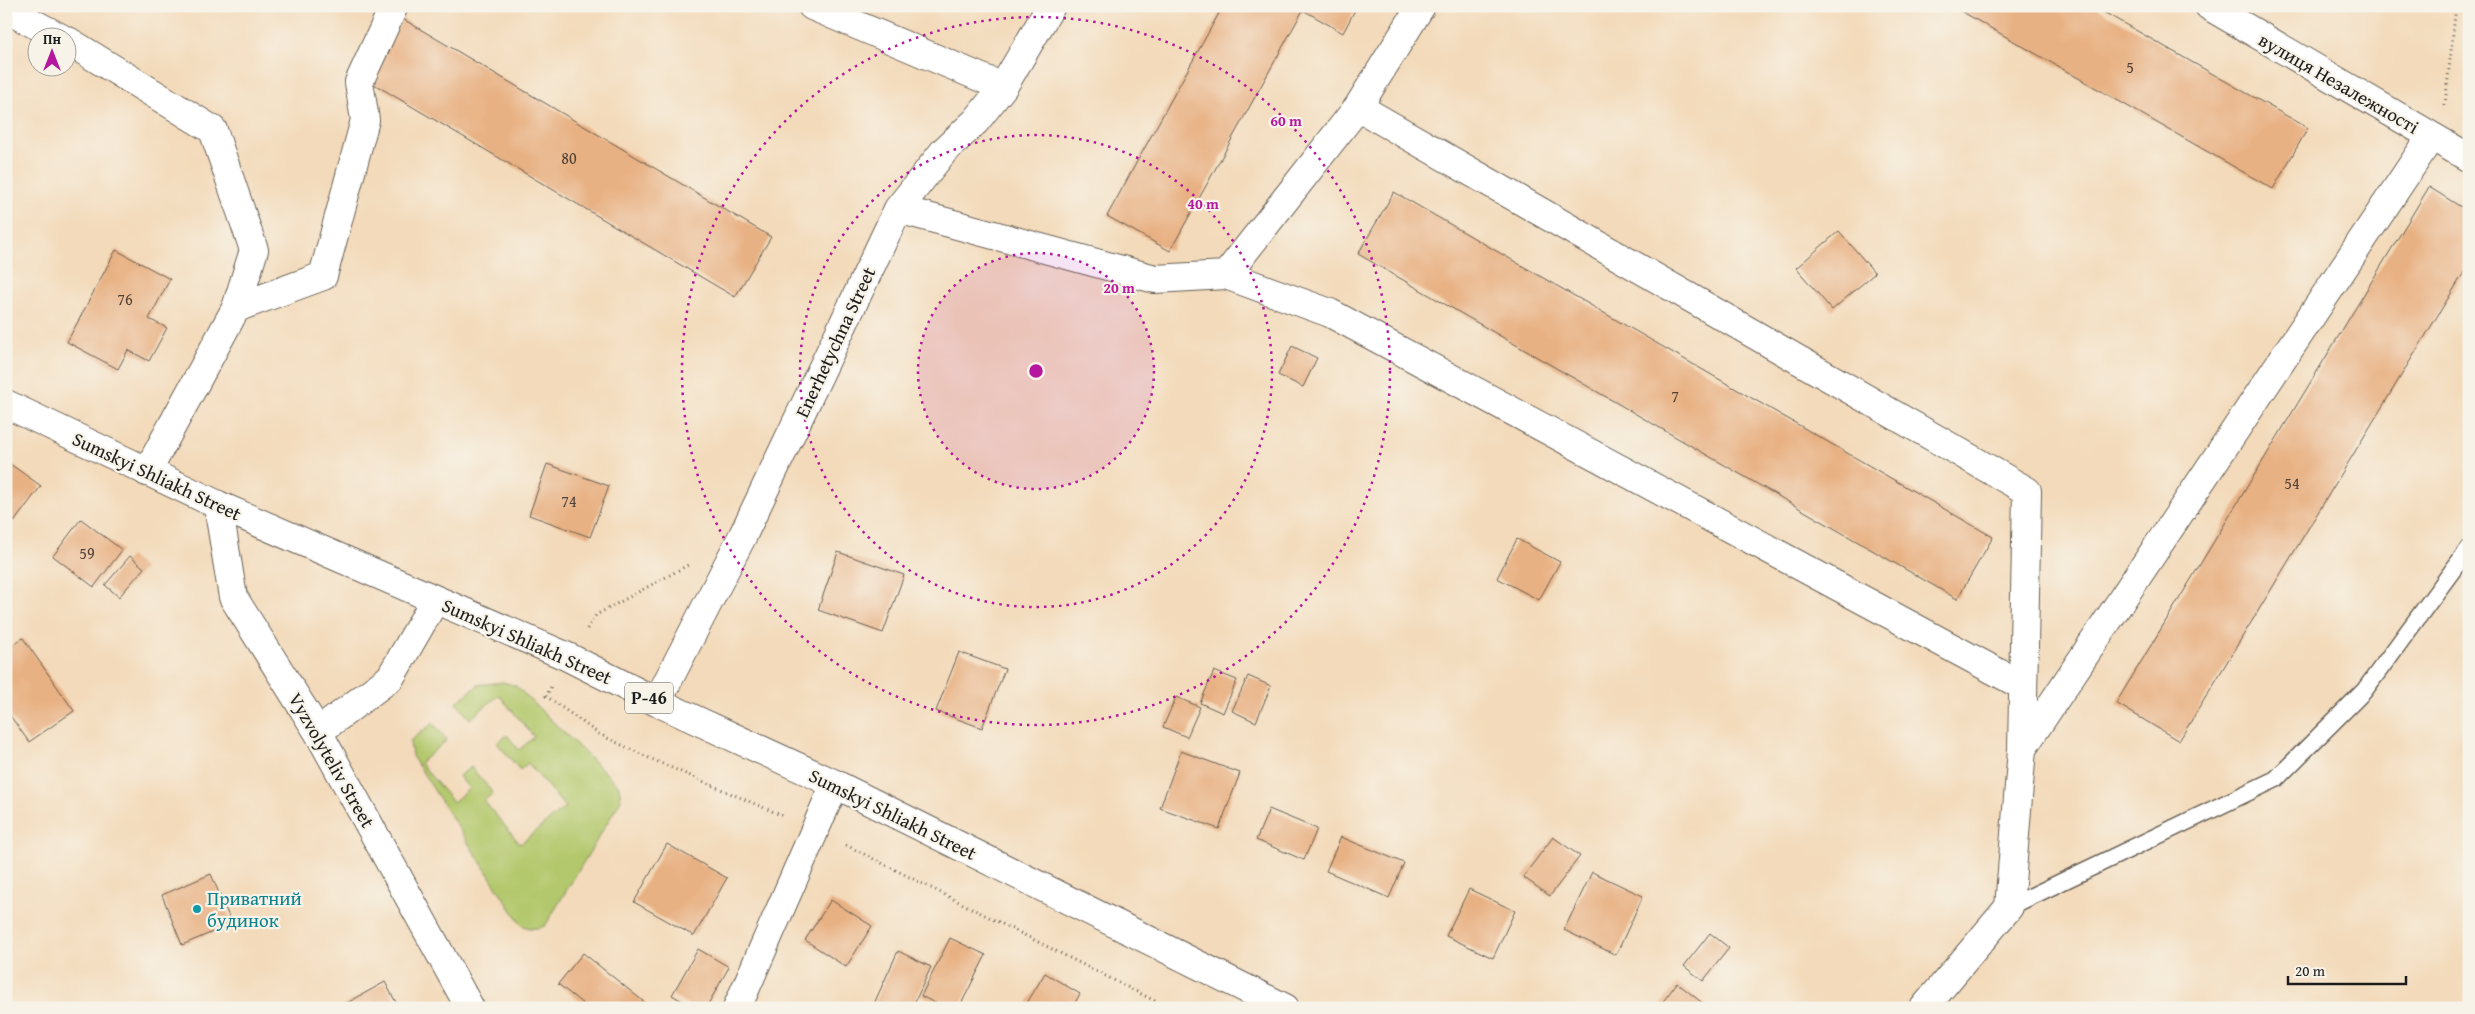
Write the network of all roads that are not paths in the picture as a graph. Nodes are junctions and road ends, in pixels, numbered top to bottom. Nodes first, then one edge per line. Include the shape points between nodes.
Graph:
1 (394, 6) edge
2 (812, 6) edge
3 (1050, 6) edge
4 (1421, 6) edge
5 (2209, 6) edge
6 (6, 9) edge
7 (42, 28) edge
8 (78, 47) edge
9 (1003, 87) junction
10 (1358, 107) junction
11 (2436, 140) junction
12 (2469, 158) edge
13 (898, 209) junction
14 (1226, 275) junction
15 (236, 308) junction
16 (6, 404) edge
17 (147, 472) junction
18 (218, 505) junction
19 (2469, 548) edge
20 (435, 600) junction
21 (2023, 686) junction
22 (657, 702) junction
23 (318, 732) junction
24 (2022, 749) junction
25 (835, 784) junction
26 (2009, 908) junction
27 (470, 1008) edge
28 (737, 1008) edge
29 (1284, 1008) edge
30 (1924, 1008) edge

1 - 15 street via 359,82 365,120 322,276
2 - 9 street
3 - 9 street, Enerhetychna Street
4 - 10 street
5 - 11 street, вулиця Незалежності
6 - 7 street
8 - 15 street via 212,130 254,250
9 - 13 street, Enerhetychna Street via 976,121 944,151
10 - 14 street
10 - 21 street via 2027,491
11 - 12 street, вулиця Незалежності
11 - 24 street
13 - 14 street via 1155,279
13 - 22 street, Enerhetychna Street via 743,535
14 - 21 street via 1330,314
15 - 17 street
16 - 17 street, Sumskyi Shliakh Street / Р-46
17 - 18 street, Sumskyi Shliakh Street / Р-46
18 - 20 street, Sumskyi Shliakh Street / Р-46
18 - 23 street, Vyzvolyteliv Street via 233,597
19 - 26 lane via 2364,691 2276,780
20 - 22 street, Sumskyi Shliakh Street / Р-46 via 568,657
20 - 23 street via 390,678
21 - 24 street
22 - 25 street, Sumskyi Shliakh Street / Р-46
23 - 27 street, Vyzvolyteliv Street
24 - 26 street
25 - 28 street
25 - 29 street, Sumskyi Shliakh Street / Р-46
26 - 30 street

